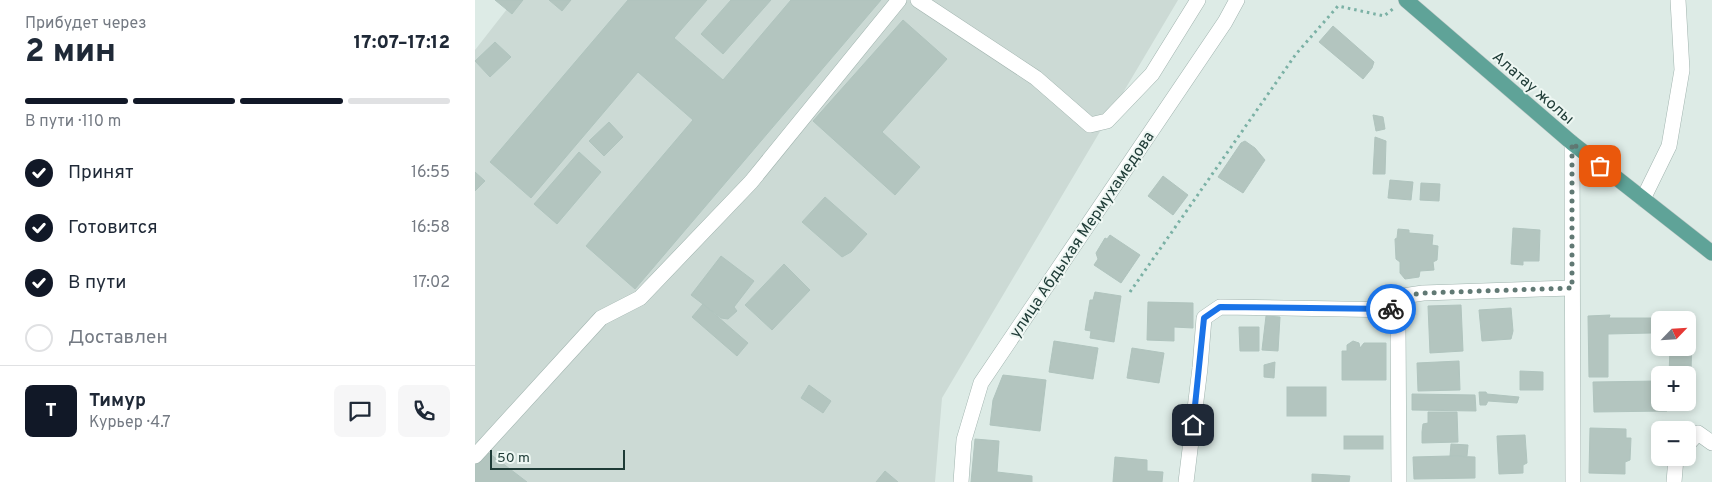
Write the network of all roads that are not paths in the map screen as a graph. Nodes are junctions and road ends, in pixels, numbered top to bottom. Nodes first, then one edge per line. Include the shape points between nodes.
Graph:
1 (899, 0) edge
2 (918, 0) edge
3 (1198, 0) edge
4 (1237, 0) edge
5 (1679, 0) edge
6 (1401, 3) edge
7 (1572, 143) junction
8 (1643, 200) junction
9 (1712, 253) edge
10 (1572, 288) junction
11 (1399, 310) junction
12 (1696, 435) edge
13 (1712, 443) edge
14 (475, 456) edge
15 (1675, 466) edge
16 (961, 482) edge
17 (1187, 482) edge
18 (1399, 482) edge
19 (1573, 482) edge
20 (1675, 482) edge

1 - 14 street via 751,182 640,298 601,318
2 - 3 street via 1036,78 1090,126 1107,121 1152,74
4 - 16 street, улица Абдыхая Мермухамедова via 981,383 964,440
5 - 8 street via 1682,70 1669,146
6 - 7 main road, Алатау жолы
7 - 8 main road, Алатау жолы
7 - 10 street
8 - 9 main road, Алатау жолы
10 - 11 street via 1423,293 1403,296
10 - 19 street
11 - 17 street via 1220,307 1204,318
11 - 18 street
12 - 13 street via 1698,433
15 - 20 street

